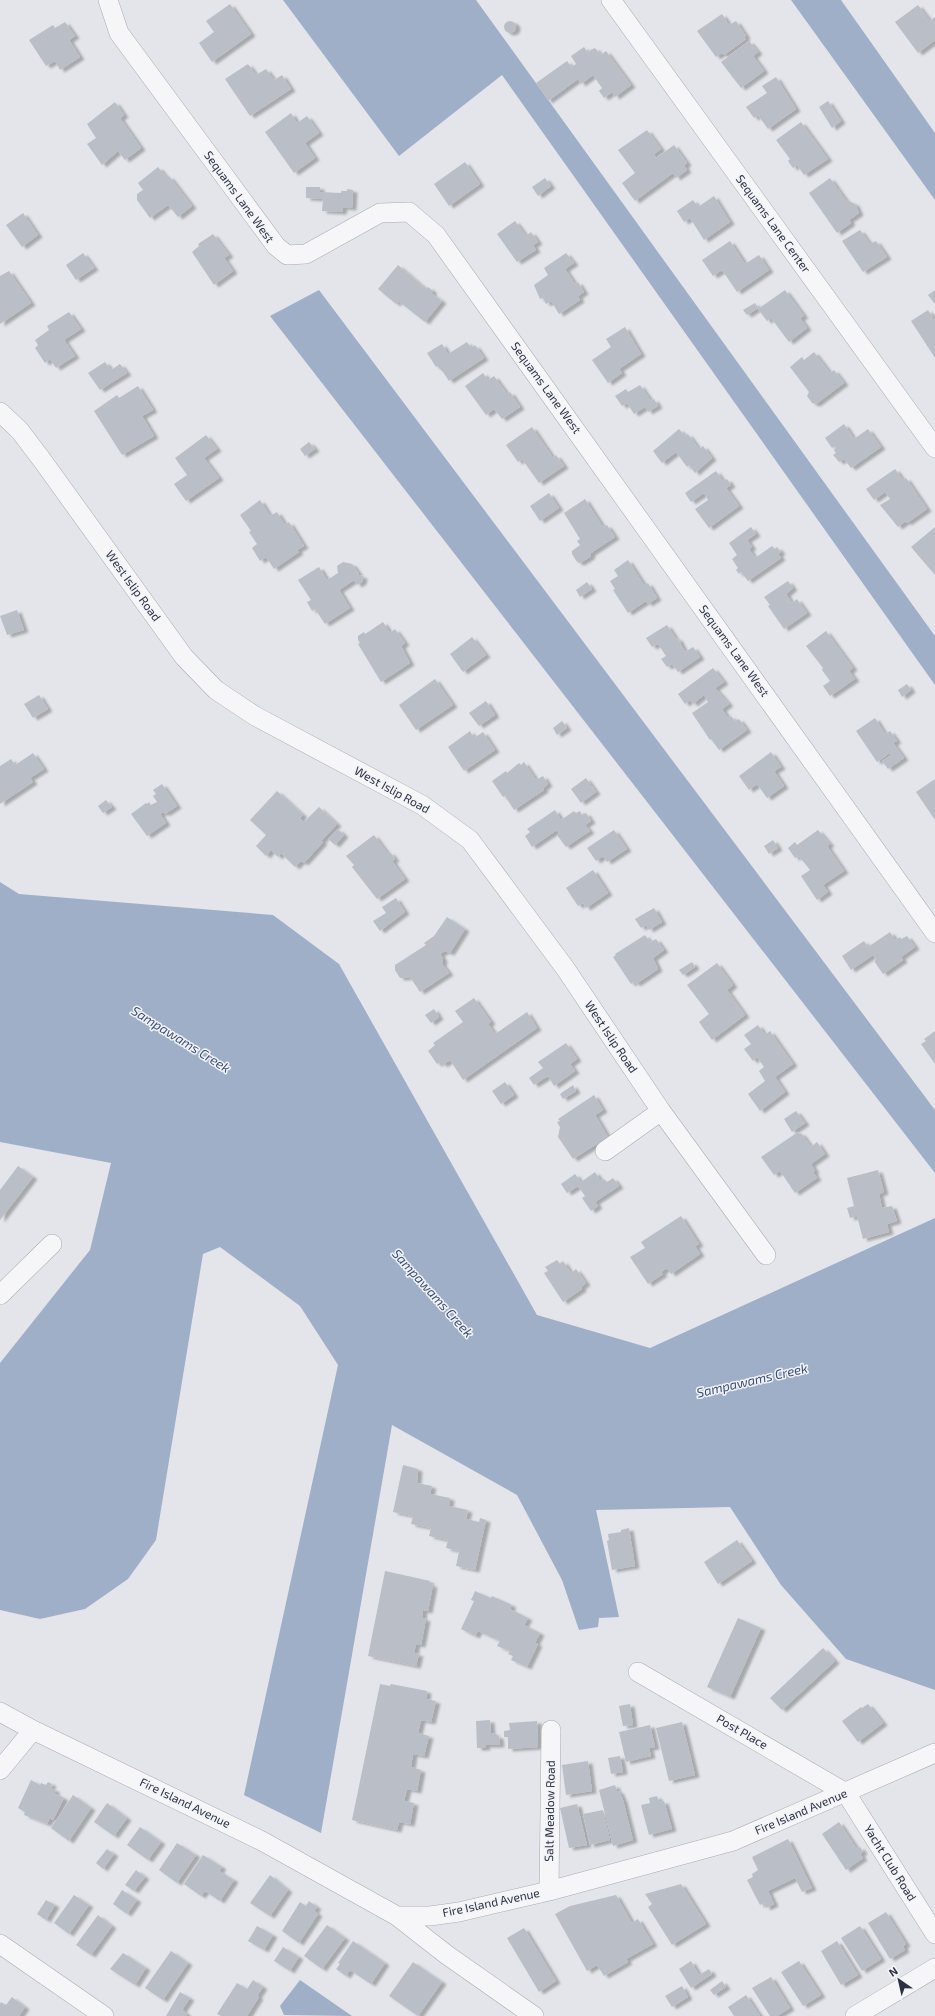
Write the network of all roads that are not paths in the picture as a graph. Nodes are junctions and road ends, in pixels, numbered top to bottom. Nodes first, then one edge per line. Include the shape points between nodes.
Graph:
1 (108, 0) edge
2 (611, 0) edge
3 (0, 412) edge
4 (935, 448) edge
5 (935, 933) edge
6 (661, 1111) junction
7 (605, 1152) dead end
8 (52, 1244) dead end
9 (766, 1255) dead end
10 (0, 1295) edge
11 (638, 1672) dead end
12 (0, 1712) edge
13 (33, 1730) junction
14 (551, 1730) dead end
15 (935, 1753) edge
16 (0, 1770) edge
17 (846, 1793) junction
18 (549, 1891) junction
19 (397, 1916) junction
20 (935, 1934) edge
21 (0, 1944) edge
22 (935, 1968) edge
23 (104, 2016) edge
24 (534, 2016) edge
25 (855, 2016) edge

1 - 5 street, Sequams Lane West via 119,33 276,246 287,255 306,254 380,213 409,212 436,235
2 - 4 street, Sequams Lane Center
3 - 6 street, West Islip Road via 20,431 42,460 184,657 216,690 255,716 422,805 470,840 565,968
6 - 7 street
6 - 9 street, West Islip Road
8 - 10 street
11 - 17 street, Post Place
12 - 13 street, Fire Island Avenue
13 - 16 street
13 - 19 street, Fire Island Avenue via 262,1841
14 - 18 street, Salt Meadow Road
15 - 17 street, Fire Island Avenue
17 - 18 street, Fire Island Avenue via 733,1841
17 - 20 street, Yacht Club Road
18 - 19 street, Fire Island Avenue via 460,1912 430,1916
19 - 24 street via 447,1955
21 - 23 street
22 - 25 street

